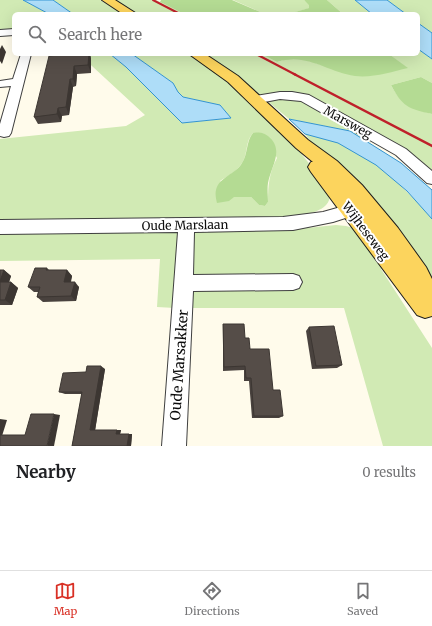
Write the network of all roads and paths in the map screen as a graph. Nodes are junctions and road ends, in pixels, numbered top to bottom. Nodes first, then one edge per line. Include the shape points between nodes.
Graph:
1 (107, 0) edge
2 (128, 12) edge
3 (12, 32) edge
4 (0, 33) edge
5 (25, 56) edge
6 (199, 56) edge
7 (18, 82) junction
8 (0, 84) edge
9 (254, 100) junction
10 (4, 133) dead end
11 (432, 179) edge
12 (359, 208) junction
13 (186, 225) junction
14 (0, 227) edge
15 (293, 282) dead end
16 (184, 284) junction
17 (432, 302) edge
18 (432, 316) edge
19 (174, 446) edge

1 - 2 main road
3 - 4 street
5 - 7 street
6 - 9 main road, Wijheseweg via 233,79
7 - 8 street
7 - 10 street
9 - 11 street, Marsweg via 279,94 305,98 401,152
9 - 12 main road, Wijheseweg via 302,144 318,168
12 - 13 street, Oude Marslaan via 330,218 304,223
12 - 17 main road, Wijheseweg via 391,234 418,274
12 - 18 main road, Wijheseweg
13 - 14 street, Oude Marslaan
13 - 16 street, Oude Marsakker
15 - 16 street
16 - 19 street, Oude Marsakker

